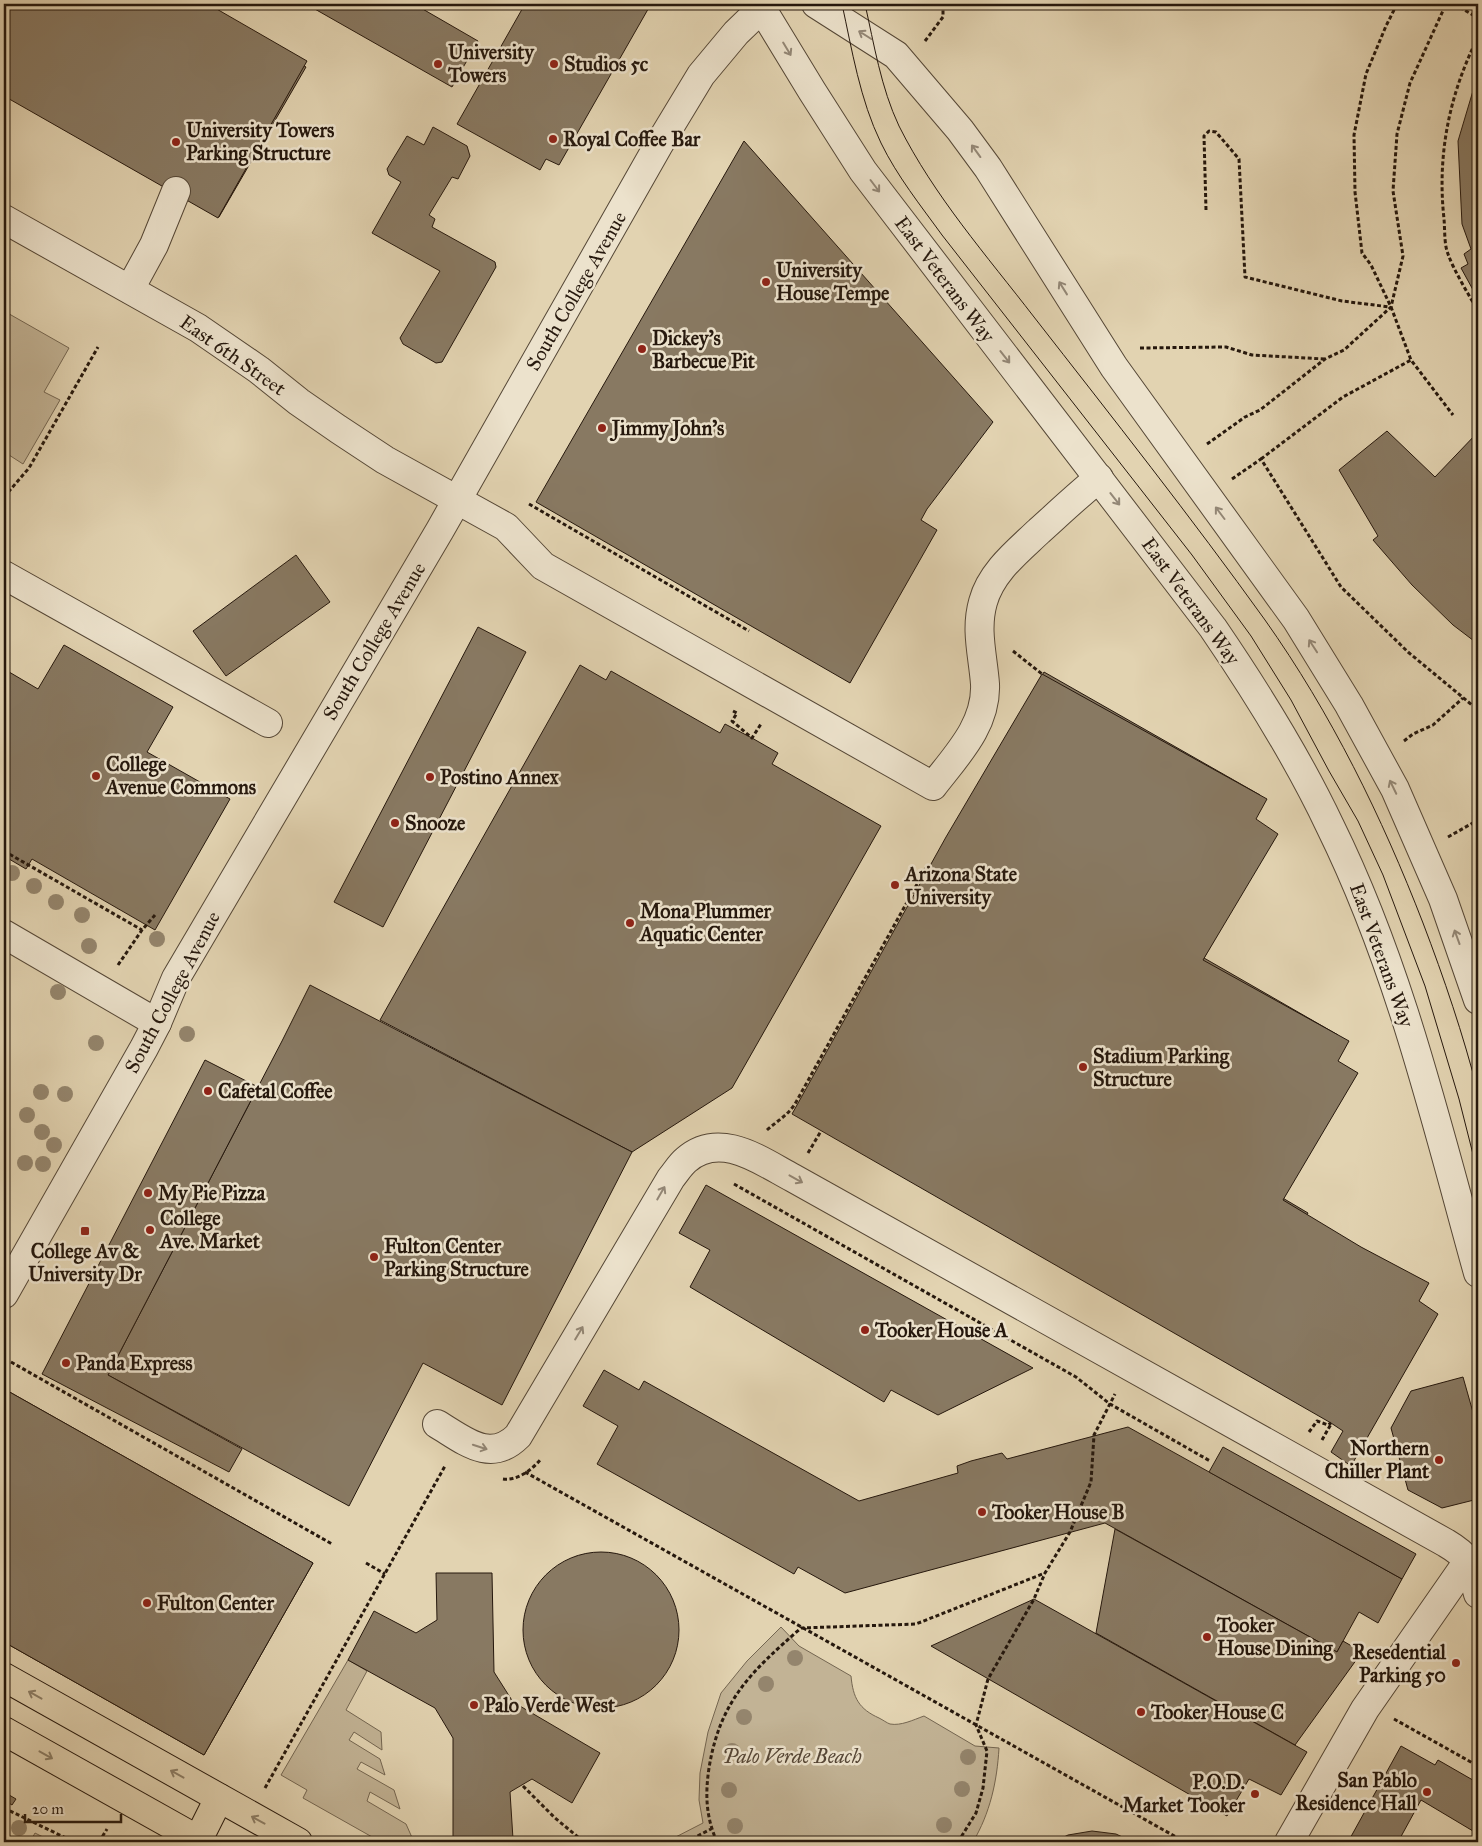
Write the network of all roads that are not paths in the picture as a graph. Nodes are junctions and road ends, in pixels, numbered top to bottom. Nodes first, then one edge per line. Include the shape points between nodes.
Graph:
1 (816, 4) edge
2 (762, 5) edge
3 (176, 191) dead end
4 (4, 219) edge
5 (130, 289) junction
6 (1098, 478) junction
7 (457, 499) junction
8 (4, 575) edge
9 (268, 723) dead end
10 (4, 934) edge
11 (1478, 1000) edge
12 (157, 1023) junction
13 (1478, 1273) edge
14 (4, 1294) edge
15 (437, 1424) dead end
16 (1468, 1561) junction
17 (1478, 1594) edge
18 (4, 1677) edge
19 (4, 1731) edge
20 (219, 1798) junction
21 (200, 1841) edge
22 (298, 1842) edge
23 (1289, 1842) edge

11 -> 1 street via 1443,899 1394,789 1344,696 1296,619 1114,366 988,168 955,122 896,55
2 -> 6 street, East Veterans Way via 863,171
2 - 7 street, South College Avenue via 701,75
3 - 5 street via 154,245
4 - 5 street, East 6th Street
5 - 7 street, East 6th Street via 198,328 369,450
6 - 7 street, East 6th Street via 1016,553 994,578 978,625 985,685 983,708 975,730 932,786 543,566 506,527
6 -> 13 street, East Veterans Way via 1245,674 1331,826 1375,929 1400,999
7 - 12 street, South College Avenue via 180,971
8 - 9 street
10 - 12 street
12 - 14 street, South College Avenue
15 -> 16 street via 478,1447 498,1449 509,1445 518,1436 676,1172 686,1159 704,1149 721,1146 750,1154 1446,1543 1461,1552
16 - 17 street
16 - 23 street via 1365,1709
20 -> 18 main road
19 -> 21 main road
20 - 21 main road
22 -> 20 main road

